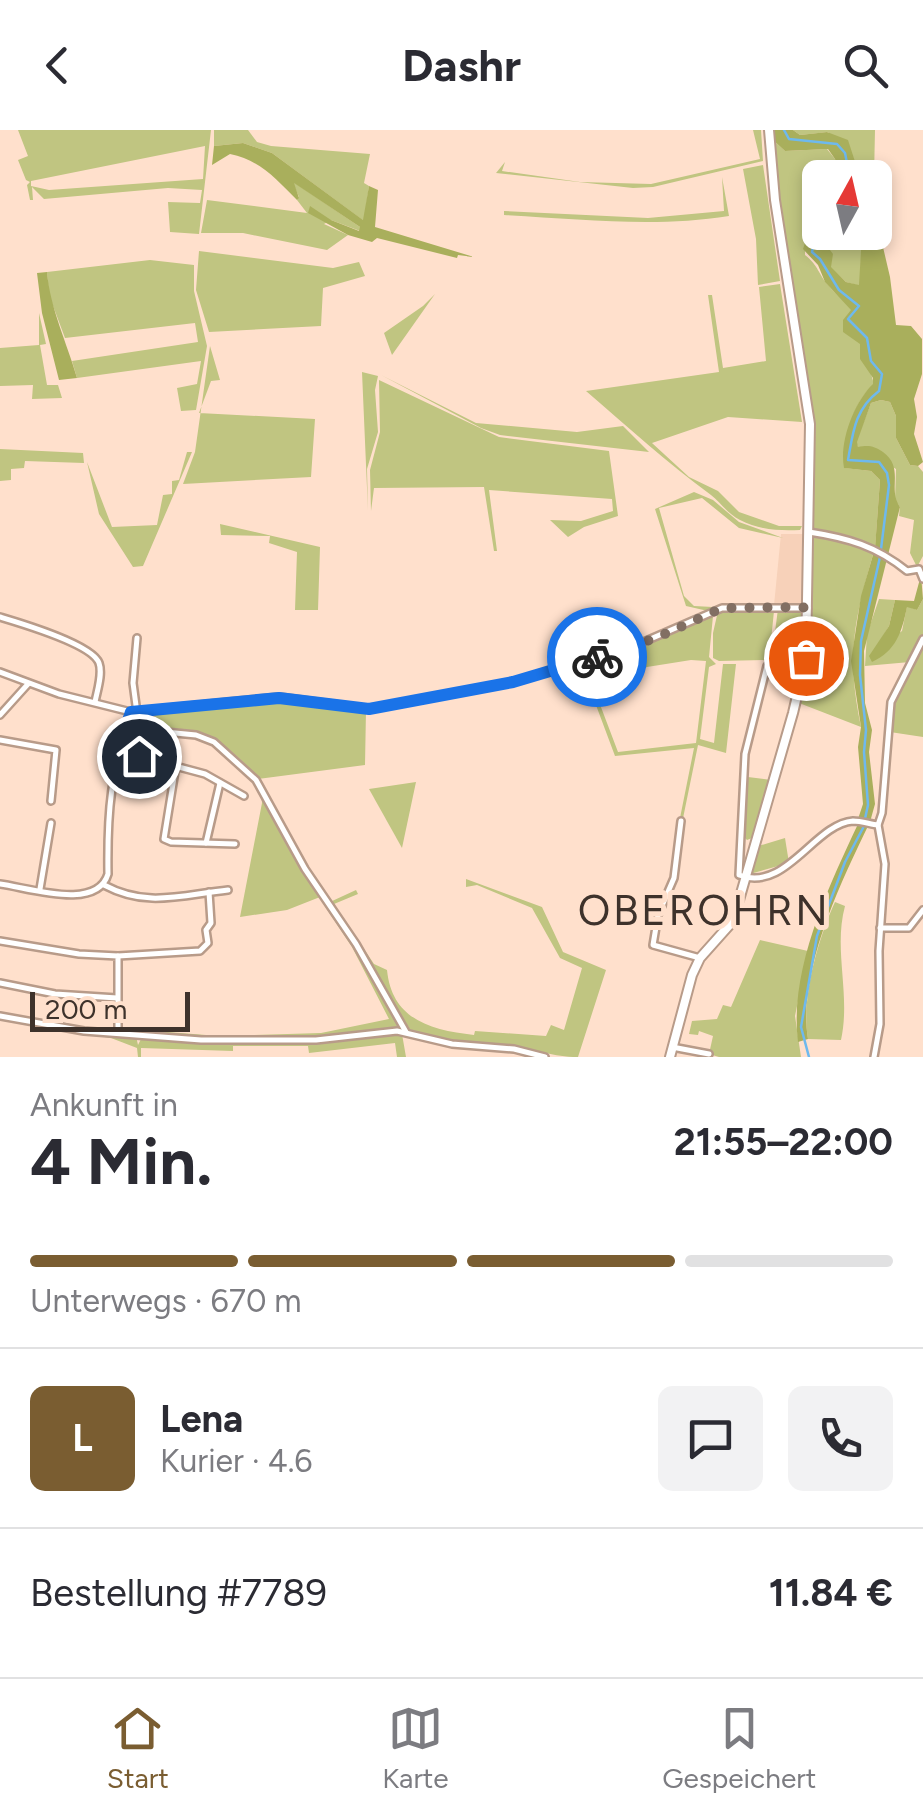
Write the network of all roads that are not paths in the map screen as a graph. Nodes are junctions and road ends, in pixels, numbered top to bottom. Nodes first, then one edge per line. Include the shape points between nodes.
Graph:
1 (769, 130) edge
2 (808, 532) junction
3 (923, 579) edge
4 (808, 608) junction
5 (0, 617) edge
6 (137, 638) dead end
7 (923, 639) edge
8 (767, 666) dead end
9 (0, 672) edge
10 (28, 684) junction
11 (95, 702) junction
12 (137, 713) junction
13 (0, 715) edge
14 (0, 740) edge
15 (118, 750) junction
16 (176, 765) junction
17 (220, 782) junction
18 (244, 796) dead end
19 (50, 802) dead end
20 (681, 821) dead end
21 (51, 822) dead end
22 (878, 825) junction
23 (206, 843) junction
24 (741, 843) junction
25 (236, 844) dead end
26 (753, 845) junction
27 (744, 878) junction
28 (0, 884) edge
29 (104, 884) junction
30 (40, 890) junction
31 (228, 890) dead end
32 (209, 892) junction
33 (923, 910) edge
34 (880, 928) junction
35 (0, 943) edge
36 (118, 956) junction
37 (700, 958) junction
38 (0, 982) edge
39 (117, 998) junction
40 (0, 1016) edge
41 (406, 1032) junction
42 (118, 1033) junction
43 (672, 1046) junction
44 (709, 1054) dead end
45 (545, 1057) edge
46 (670, 1057) edge
47 (874, 1057) edge

1 - 2 main road via 810,424
2 - 3 street via 875,549 906,571 919,569
2 - 4 main road
4 - 12 street via 722,608 640,643 513,682 369,709 279,698
4 - 26 main road via 802,683
5 - 11 street via 89,652 101,666
6 - 12 street
7 - 22 street via 891,702
8 - 24 street via 746,754
9 - 10 street
10 - 11 street
10 - 13 street
11 - 12 street
12 - 15 street
12 - 41 street via 164,732 214,742 256,780
14 - 19 street via 56,750
15 - 16 street
15 - 29 street
16 - 17 street
16 - 23 street via 163,836
17 - 18 street
17 - 23 street
20 - 37 street via 674,878 653,945
21 - 30 street
22 - 27 street via 855,821 834,828 790,865
22 - 34 street via 885,864
23 - 25 street
24 - 26 street
24 - 27 street via 738,872
26 - 27 main road
27 - 37 main road via 733,921
28 - 30 street
29 - 30 street via 80,896
29 - 32 street via 129,898
31 - 32 street
32 - 36 street via 211,923 200,951
33 - 34 street via 909,928
34 - 47 street
35 - 36 street
36 - 39 street
37 - 43 main road
38 - 39 street
39 - 42 street
40 - 42 street
41 - 42 street via 232,1041
41 - 45 street
43 - 44 street
43 - 46 main road

